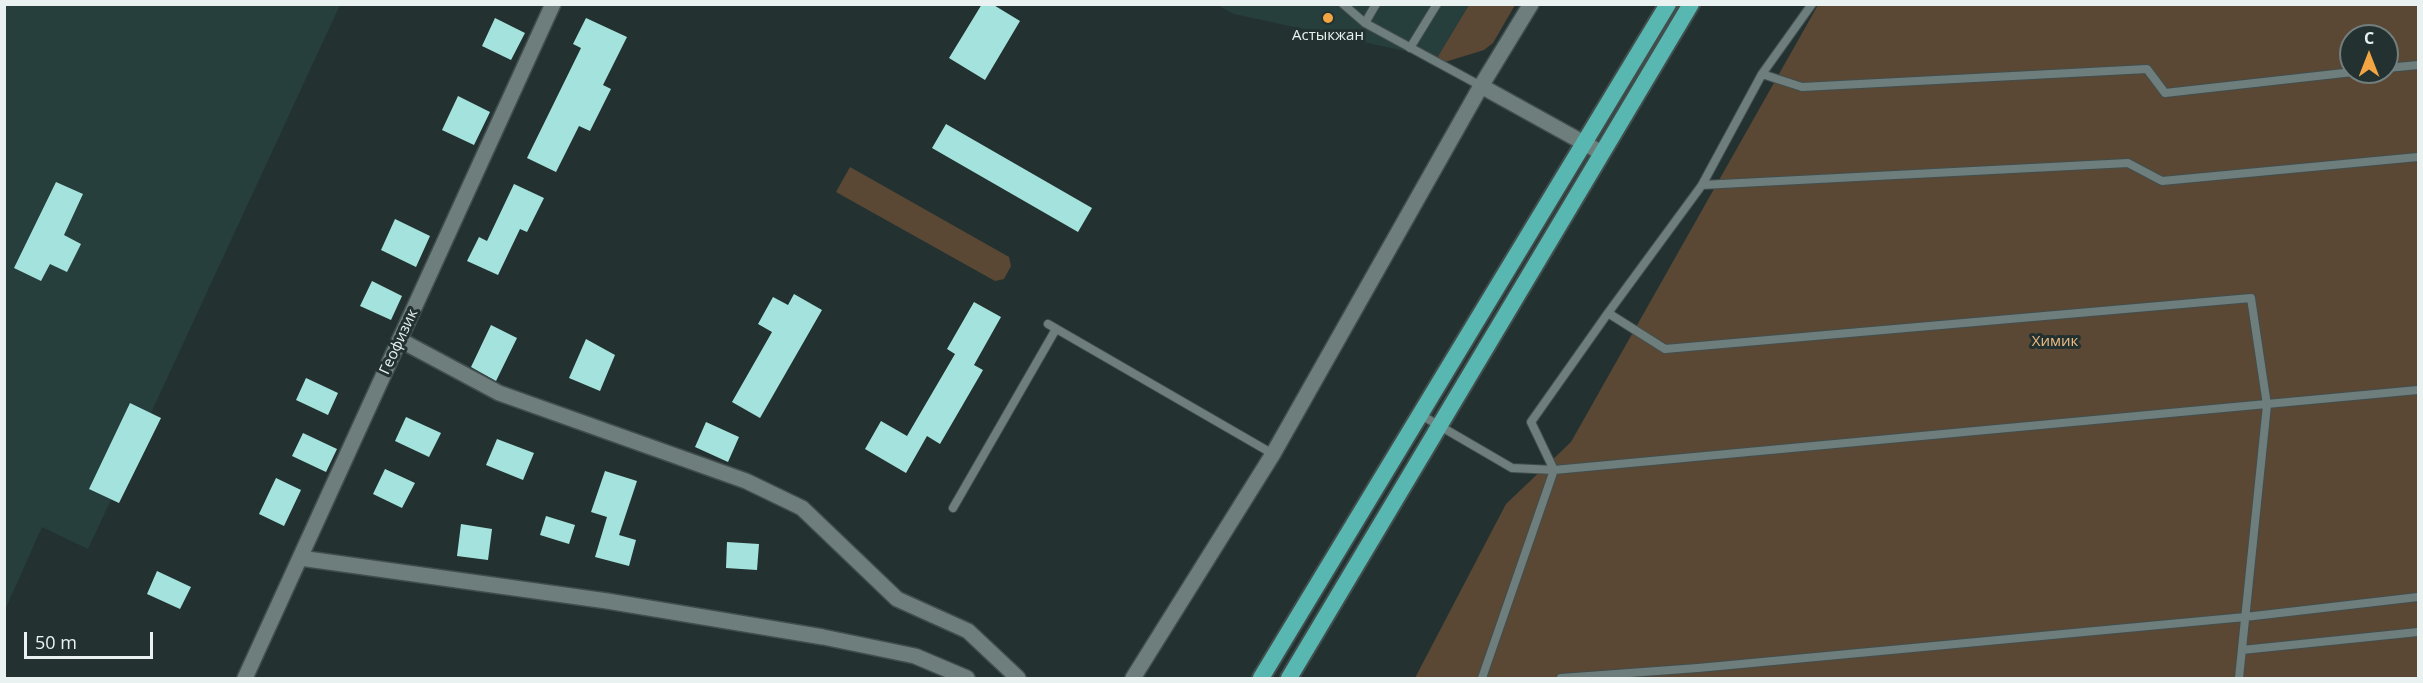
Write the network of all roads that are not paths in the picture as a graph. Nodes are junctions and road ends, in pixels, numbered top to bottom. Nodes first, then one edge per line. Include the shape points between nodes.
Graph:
1 (553, 4) edge
2 (1343, 4) edge
3 (1376, 4) edge
4 (1437, 4) edge
5 (1531, 4) edge
6 (1668, 4) edge
7 (1691, 4) edge
8 (1812, 4) edge
9 (1365, 23) junction
10 (1410, 48) junction
11 (2418, 65) edge
12 (2399, 67) edge
13 (1762, 74) junction
14 (2339, 74) edge
15 (1481, 86) junction
16 (1585, 142) junction
17 (1602, 153) junction
18 (2418, 157) edge
19 (1702, 185) junction
20 (1608, 313) junction
21 (1048, 324) dead end
22 (1056, 328) junction
23 (400, 340) junction
24 (2418, 390) edge
25 (2267, 405) junction
26 (1421, 415) junction
27 (1440, 426) junction
28 (1273, 453) junction
29 (1554, 470) junction
30 (953, 508) dead end
31 (300, 558) junction
32 (2418, 597) edge
33 (2245, 617) junction
34 (2418, 632) edge
35 (2242, 650) junction
36 (245, 678) edge
37 (967, 678) edge
38 (1018, 678) edge
39 (1133, 678) edge
40 (1261, 678) edge
41 (1289, 678) edge
42 (1482, 678) edge
43 (1561, 678) edge
44 (2239, 678) edge

1 - 23 street, Геофизик
2 - 9 lane
3 - 9 lane
4 - 10 lane
5 - 15 street
6 - 16 highway
7 - 17 highway
8 - 13 lane
9 - 10 lane
10 - 15 lane
11 - 12 lane
13 - 14 lane via 1802,87 2147,69 2165,93
13 - 19 lane
15 - 16 street
15 - 28 street
16 - 17 street
16 - 26 highway
17 - 27 highway
18 - 19 lane via 2162,181 2128,163
19 - 20 lane
20 - 25 lane via 1665,349 2251,298
20 - 29 lane via 1531,422
21 - 22 lane
22 - 28 lane
22 - 30 lane
23 - 31 street, Геофизик
23 - 38 street via 499,393 746,481 802,508 897,599 968,631
24 - 25 lane
25 - 29 lane
25 - 33 lane
26 - 27 lane
26 - 40 highway
27 - 29 lane via 1512,468
27 - 41 highway
28 - 39 street
29 - 42 lane
31 - 36 street, Геофизик
31 - 37 street via 608,601 823,637 915,656
32 - 33 lane
33 - 35 lane
33 - 43 lane
34 - 35 lane
35 - 44 lane

